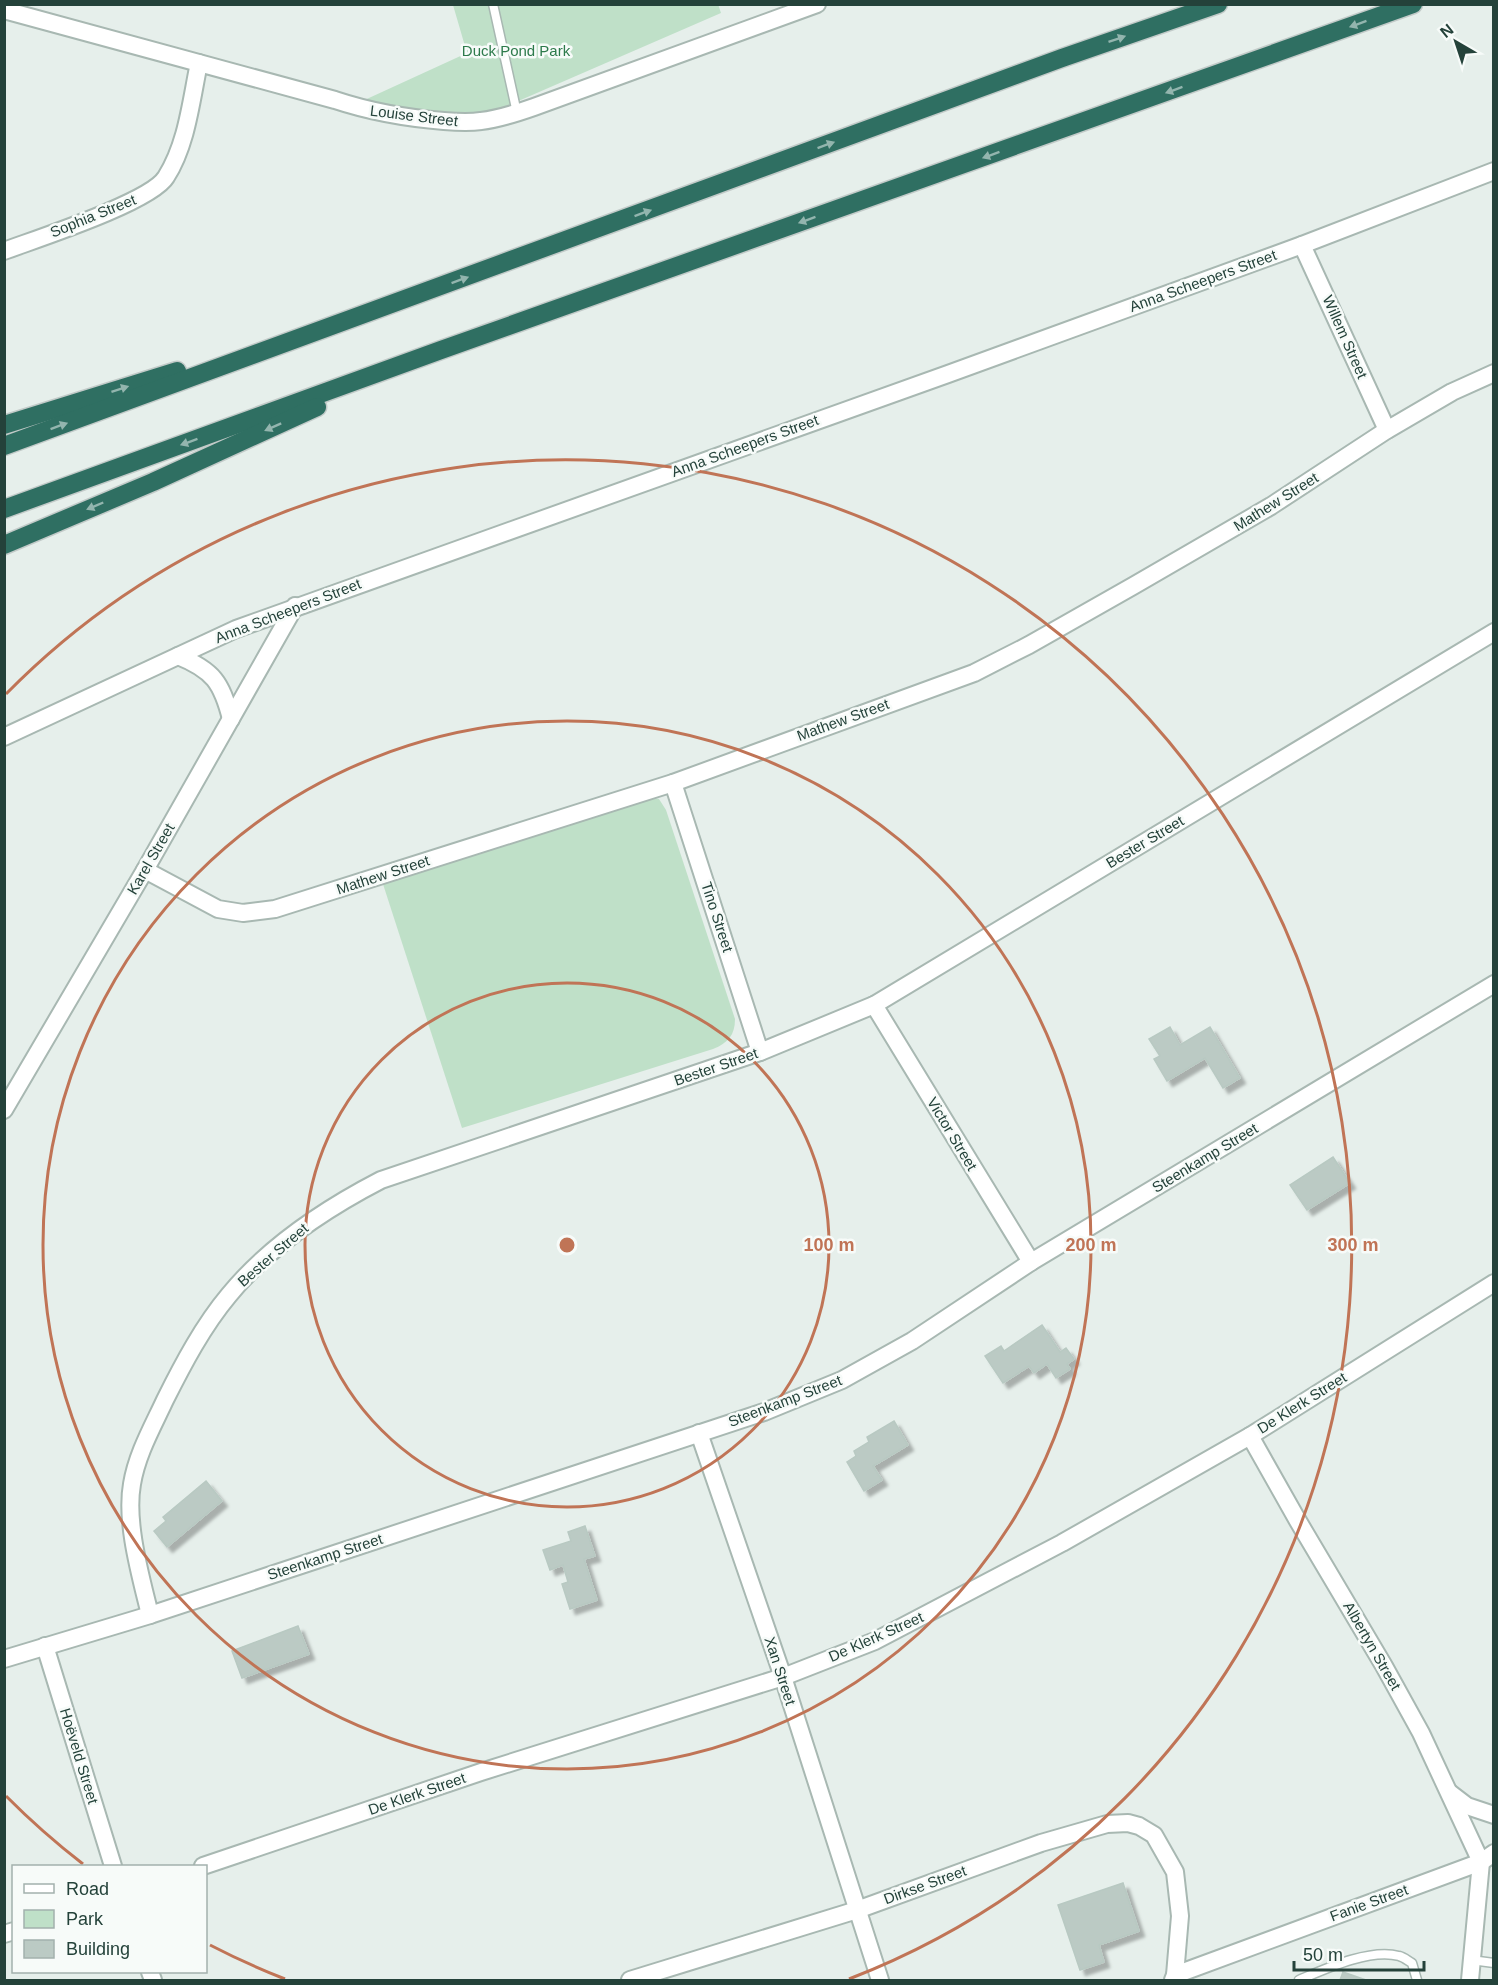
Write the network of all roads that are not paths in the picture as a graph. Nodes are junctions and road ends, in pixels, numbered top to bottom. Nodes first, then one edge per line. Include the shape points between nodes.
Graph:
1 (493, 4) edge
2 (817, 4) edge
3 (1218, 4) edge
4 (1413, 4) edge
5 (4, 10) edge
6 (199, 63) junction
7 (517, 113) junction
8 (1494, 171) edge
9 (1302, 244) junction
10 (4, 251) edge
11 (432, 290) junction
12 (441, 351) junction
13 (1494, 373) edge
14 (4, 425) edge
15 (1387, 430) junction
16 (4, 446) edge
17 (4, 509) edge
18 (4, 545) edge
19 (295, 606) junction
20 (1494, 632) edge
21 (178, 656) junction
22 (231, 719) junction
23 (4, 737) edge
24 (673, 783) junction
25 (145, 870) junction
26 (1494, 984) edge
27 (874, 1005) junction
28 (760, 1052) junction
29 (4, 1110) edge
30 (1031, 1262) junction
31 (1494, 1283) edge
32 (699, 1433) junction
33 (1250, 1436) junction
34 (150, 1615) junction
35 (45, 1646) junction
36 (4, 1659) edge
37 (783, 1677) junction
38 (1447, 1791) junction
39 (1494, 1815) edge
40 (1487, 1858) edge
41 (113, 1865) edge
42 (206, 1865) edge
43 (857, 1910) junction
44 (1472, 1960) junction
45 (1494, 1963) edge
46 (1174, 1978) edge
47 (630, 1980) edge
48 (880, 1980) edge
49 (1299, 1980) edge
50 (1417, 1980) edge
51 (1470, 1980) edge

1 - 7 lane
2 - 7 street, Louise Street
11 -> 3 highway
4 -> 12 highway
5 - 6 street, Louise Street
6 - 7 street, Louise Street via 364,110 411,119 479,122
6 - 10 street, Sophia Street via 179,152 165,180 137,200
8 - 9 street, Anna Scheepers Street
9 - 15 street, Willem Street
9 - 19 street, Anna Scheepers Street
14 -> 11 highway
16 -> 11 highway
12 -> 17 highway
12 -> 18 highway
13 - 15 street, Mathew Street
15 - 24 street, Mathew Street via 1261,512 983,668
19 - 21 street, Anna Scheepers Street
19 - 22 street, Karel Street
20 - 27 street, Bester Street
21 - 22 street via 213,676 226,697
21 - 23 street, Anna Scheepers Street
22 - 25 street, Karel Street
24 - 25 street, Mathew Street via 257,912 218,909
24 - 28 street, Tino Street
25 - 29 street, Karel Street
26 - 30 street, Steenkamp Street
27 - 28 street, Bester Street
27 - 30 street, Victor Street
28 - 34 street, Bester Street via 381,1180 297,1231 249,1273 207,1325 139,1453 131,1486 132,1515 137,1560
30 - 32 street, Steenkamp Street via 912,1341 842,1380
31 - 33 street, De Klerk Street
32 - 34 street, Steenkamp Street
32 - 37 street, Xan Street
33 - 37 street, De Klerk Street via 966,1595 875,1641
33 - 38 street, Albertyn Street via 1395,1685
34 - 35 street, Steenkamp Street
35 - 36 street, Steenkamp Street
35 - 41 street, Hoëveld Street
37 - 42 street, De Klerk Street
37 - 43 street, Xan Street
38 - 39 street via 1467,1806
38 - 40 street, Albertyn Street
40 - 44 street
40 - 46 street, Fanie Street
43 - 46 street, Dirkse Street via 1041,1843 1107,1824 1128,1823 1154,1835 1175,1872 1180,1917
43 - 47 street, Dirkse Street
43 - 48 street, Xan Street
44 - 45 lane
44 - 51 street
49 - 50 lane via 1350,1960 1379,1955 1400,1956 1412,1963

